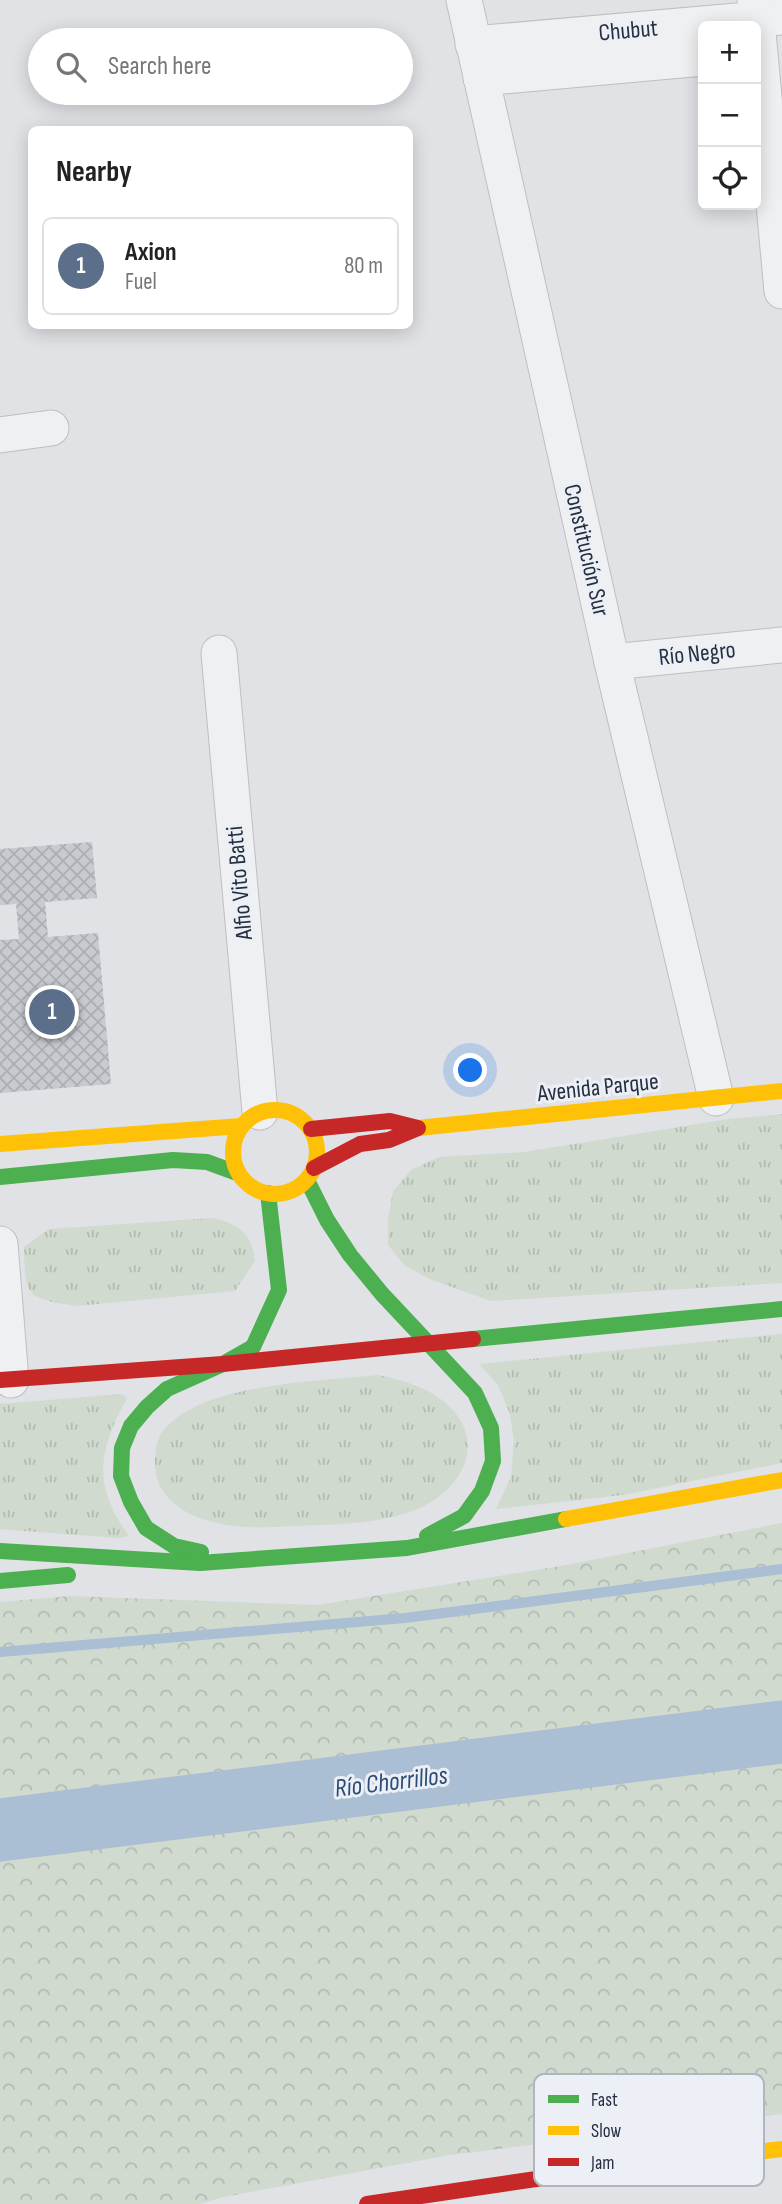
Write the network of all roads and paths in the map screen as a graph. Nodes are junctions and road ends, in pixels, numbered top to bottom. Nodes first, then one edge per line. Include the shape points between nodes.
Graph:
1 (464, 0) edge
2 (765, 32) edge
3 (473, 44) junction
4 (698, 58) edge
5 (481, 78) junction
6 (782, 291) edge
7 (51, 428) dead end
8 (0, 435) edge
9 (782, 645) edge
10 (219, 653) dead end
11 (612, 662) junction
12 (782, 1091) edge
13 (716, 1098) junction
14 (251, 1119) junction
15 (418, 1128) junction
16 (311, 1129) junction
17 (0, 1144) edge
18 (237, 1172) junction
19 (311, 1174) junction
20 (0, 1177) edge
21 (268, 1194) junction
22 (0, 1244) edge
23 (782, 1310) edge
24 (430, 1344) junction
25 (223, 1364) junction
26 (5, 1380) edge
27 (782, 1480) edge
28 (407, 1548) junction
29 (0, 1552) edge
30 (231, 1559) junction
31 (200, 1563) junction
32 (0, 1581) edge
33 (782, 2149) edge
34 (764, 2151) edge
35 (534, 2179) edge
36 (367, 2204) edge

1 - 3 street, Constitución Sur
2 - 3 street, Chubut
2 - 6 street
3 - 5 street, Constitución Sur
4 - 5 street, Chubut
5 - 11 street, Constitución Sur
7 - 8 street
9 - 11 street, Río Negro
10 - 14 street, Alfio Vito Batti
11 - 13 street, Constitución Sur
12 - 13 main road, Avenida Parque
13 - 15 main road, Avenida Parque
14 - 16 main road via 273,1110 288,1111
14 - 17 main road
14 - 18 main road via 237,1131 233,1147
15 - 16 main road, Avenida Parque via 390,1121
15 - 19 main road, Avenida Parque via 389,1140 359,1144
16 - 19 main road via 317,1154
18 - 20 main road via 206,1162 173,1160
18 - 21 main road via 246,1183
19 - 21 main road via 284,1193
19 - 24 main road via 327,1220 350,1255
21 - 25 main road via 279,1290 253,1347
22 - 26 street
23 - 24 main road
24 - 25 main road
24 - 28 main road via 475,1393 491,1428 493,1461 482,1491 464,1516
25 - 26 main road
25 - 30 main road via 167,1389 147,1407 131,1426 122,1448 121,1476 146,1528 174,1546
27 - 28 main road
28 - 30 main road
29 - 31 main road
30 - 31 main road
31 - 32 main road
33 - 34 main road
35 - 36 main road

